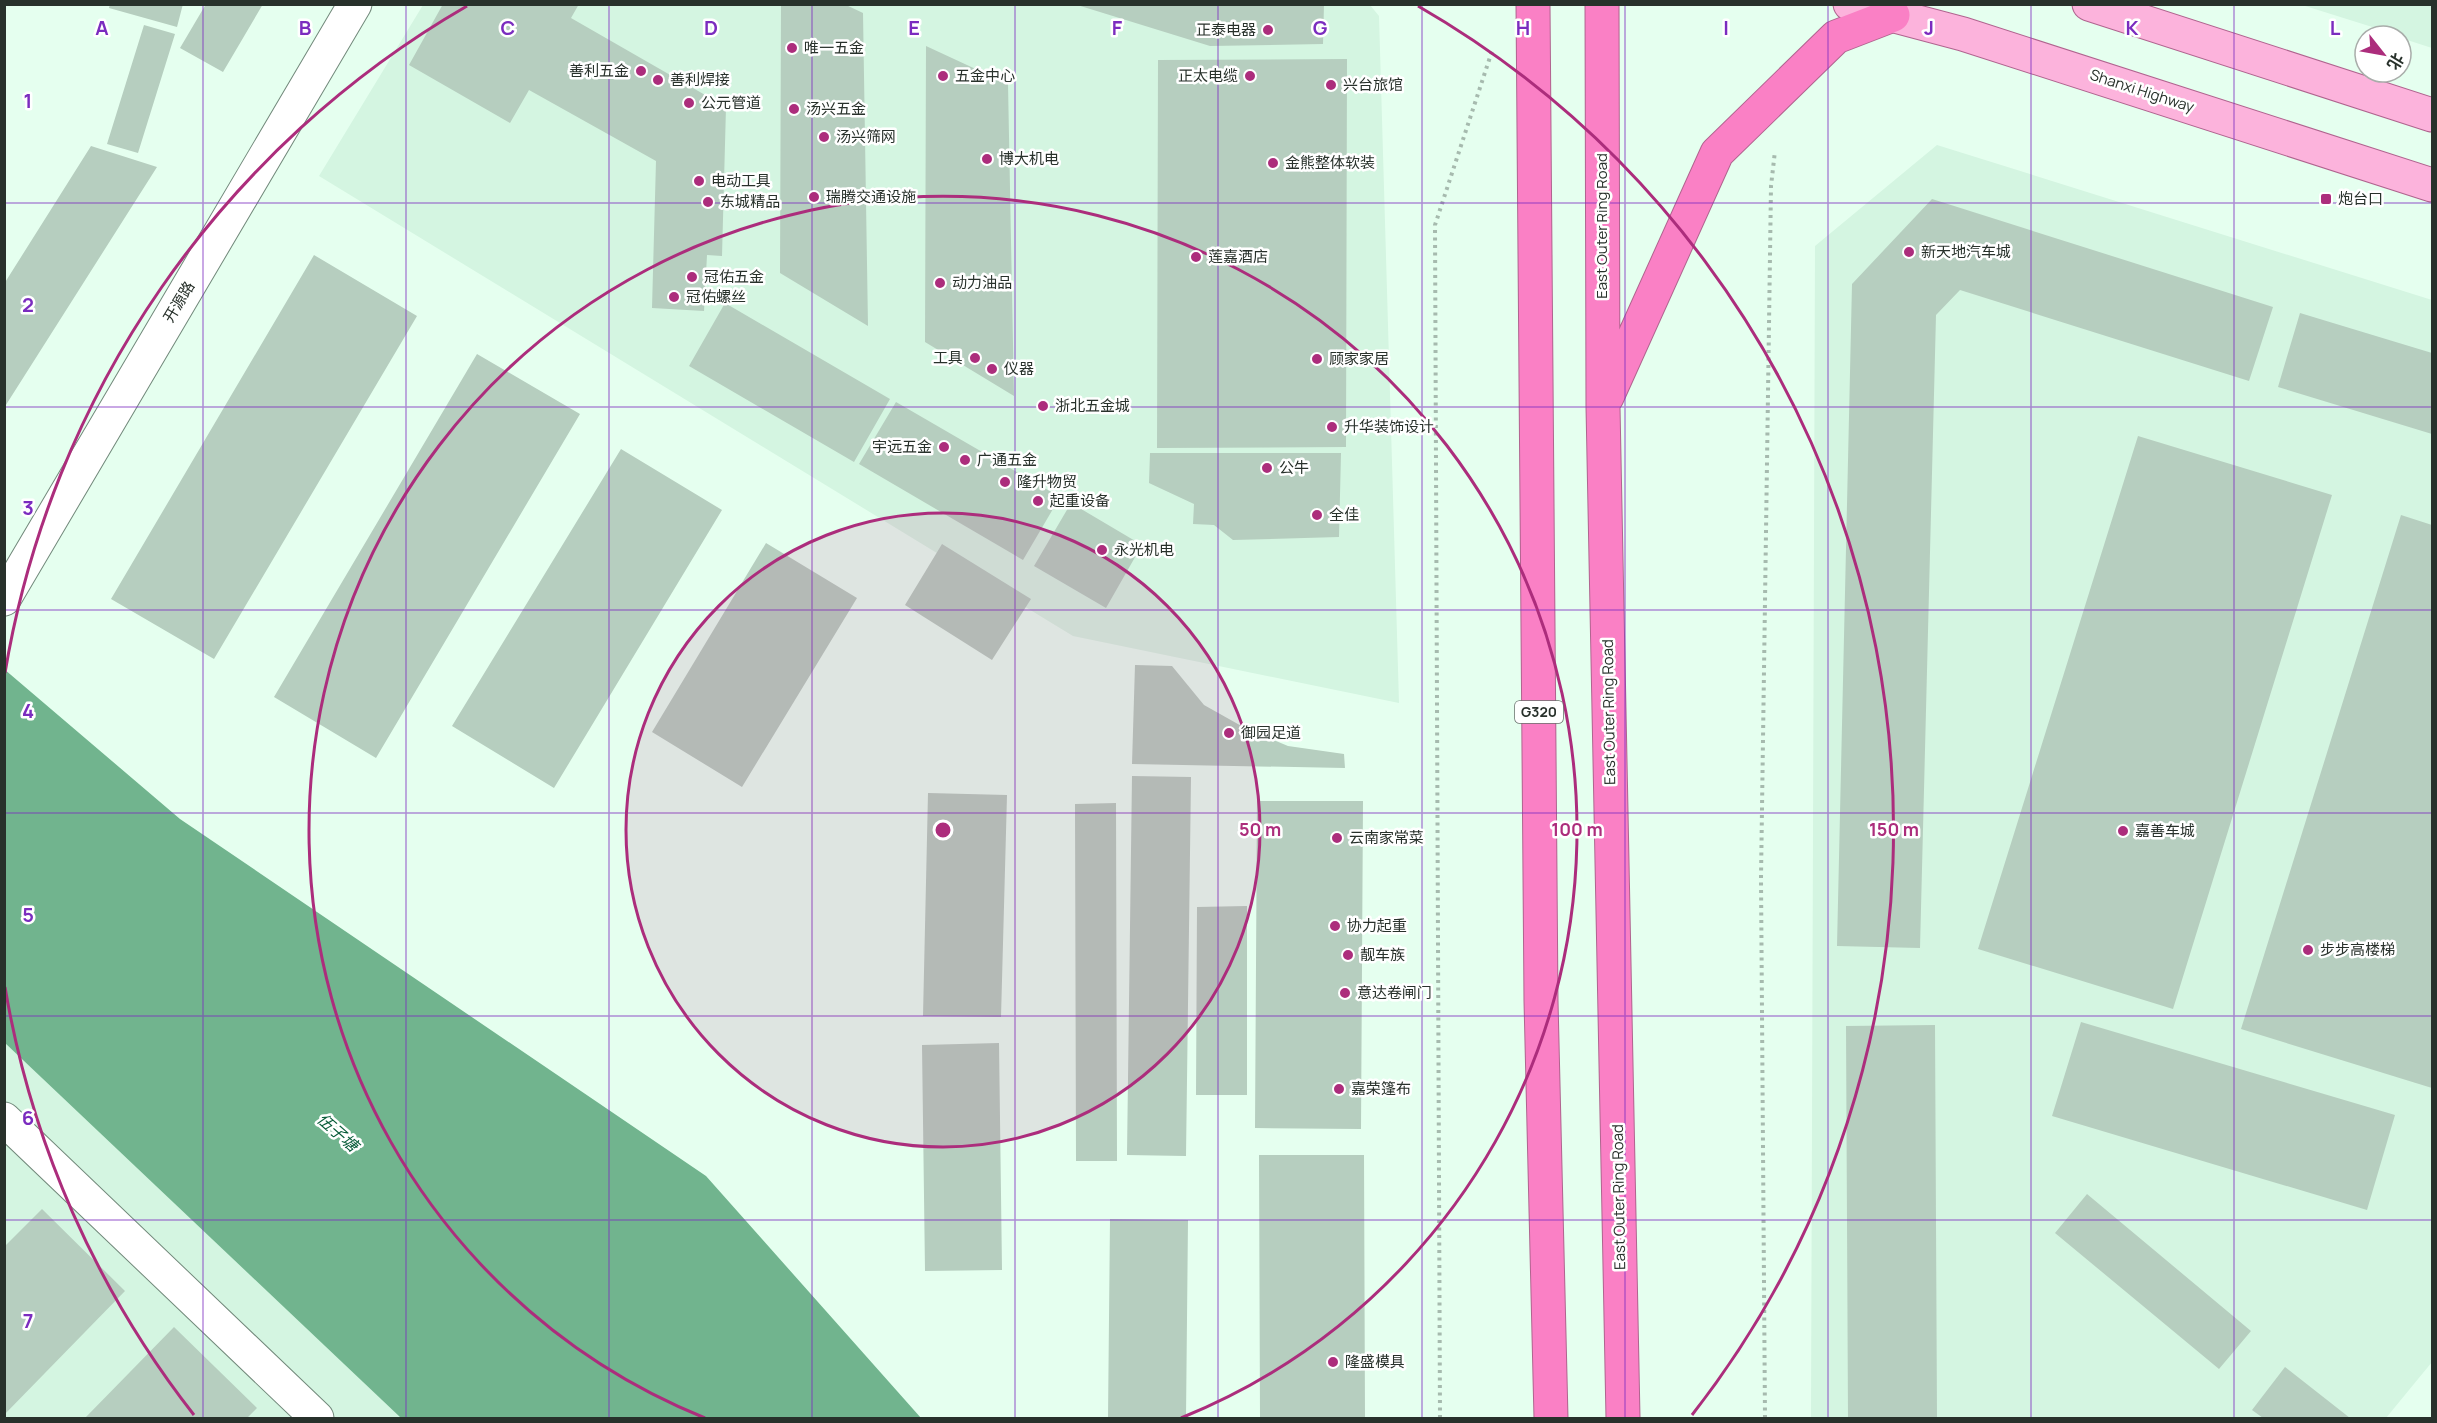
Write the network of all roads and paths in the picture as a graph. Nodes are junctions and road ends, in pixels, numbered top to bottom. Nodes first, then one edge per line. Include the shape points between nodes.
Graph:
1 (355, 4) edge
2 (1533, 4) edge
3 (1602, 4) edge
4 (1850, 4) edge
5 (2089, 4) edge
6 (1893, 15) junction
7 (1496, 38) dead end
8 (1783, 89) junction
9 (2433, 115) edge
10 (2433, 185) edge
11 (1603, 407) junction
12 (4, 599) edge
13 (4, 1119) edge
14 (317, 1419) edge
15 (1440, 1419) edge
16 (1551, 1419) edge
17 (1623, 1419) edge
18 (1765, 1419) edge

1 - 12 street, 开源路
2 - 16 highway, G320 via 1540,977
3 - 11 highway, East Outer Ring Road
4 - 6 main road, Shanxi Highway
5 - 9 main road
6 - 8 highway via 1836,37
6 - 10 main road, Shanxi Highway
7 - 15 path via 1435,225
8 - 11 highway via 1717,153
8 - 18 path via 1771,186 1762,831
11 - 17 highway, East Outer Ring Road
13 - 14 street

